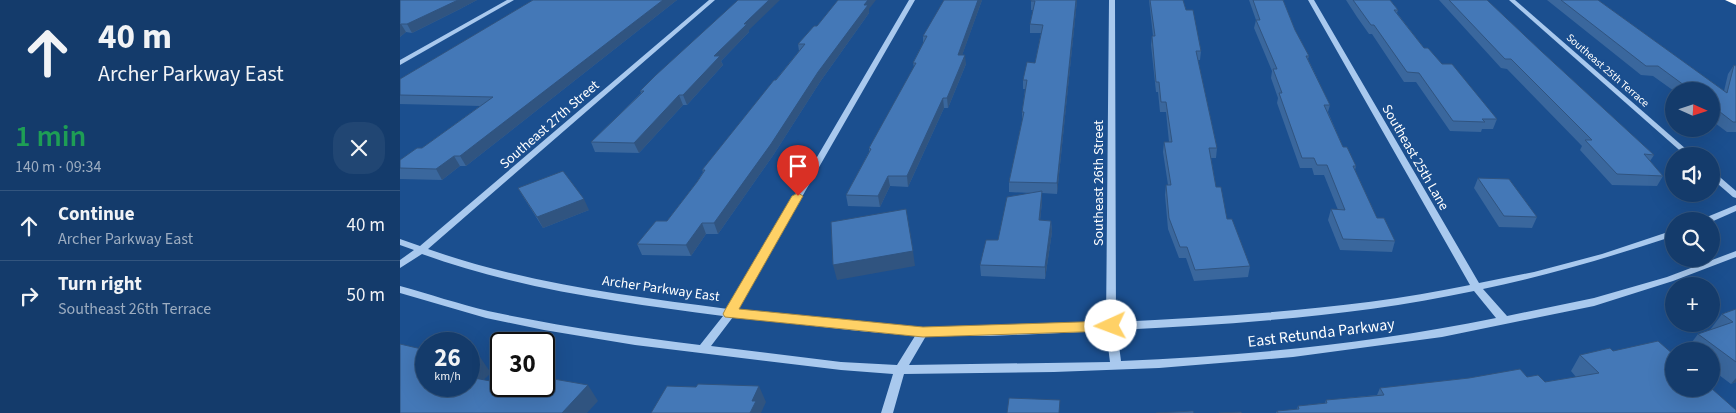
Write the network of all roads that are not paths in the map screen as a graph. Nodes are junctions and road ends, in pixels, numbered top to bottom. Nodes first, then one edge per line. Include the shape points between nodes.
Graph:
1 (511, 0) edge
2 (712, 0) edge
3 (912, 0) edge
4 (1112, 0) edge
5 (1311, 0) edge
6 (1512, 0) edge
7 (1730, 0) edge
8 (1736, 2) edge
9 (400, 63) edge
10 (1680, 147) edge
11 (1720, 182) edge
12 (1736, 195) edge
13 (1736, 208) edge
14 (1720, 215) edge
15 (1665, 236) edge
16 (400, 242) edge
17 (421, 250) junction
18 (1736, 254) edge
19 (400, 264) edge
20 (1476, 287) junction
21 (400, 289) edge
22 (730, 314) junction
23 (1505, 322) junction
24 (1111, 326) junction
25 (923, 332) junction
26 (703, 349) junction
27 (1116, 366) junction
28 (900, 370) junction
29 (887, 413) edge

1 - 9 street
2 - 17 street, Southeast 27th Street
3 - 22 street
4 - 24 street, Southeast 26th Street
5 - 20 street, Southeast 25th Lane
6 - 10 street, Southeast 25th Terrace
7 - 8 highway
11 - 12 street
13 - 14 street
15 - 20 street, East Retunda Parkway via 1556,270
16 - 17 street, Archer Parkway East
17 - 19 street, Southeast 27th Street
17 - 22 street, Archer Parkway East via 540,283
18 - 23 street, East Retunda Parkway via 1670,279 1594,302
20 - 23 street, Southeast 25th Lane
20 - 24 street, East Retunda Parkway via 1316,312 1233,321
21 - 26 street via 486,314 544,326
22 - 25 street, Archer Parkway East
22 - 26 street
23 - 27 street, East Retunda Parkway via 1293,354
24 - 25 street, East Retunda Parkway
24 - 27 street, Southeast 26th Street
25 - 28 street
26 - 28 street
27 - 28 street, East Retunda Parkway
28 - 29 street

